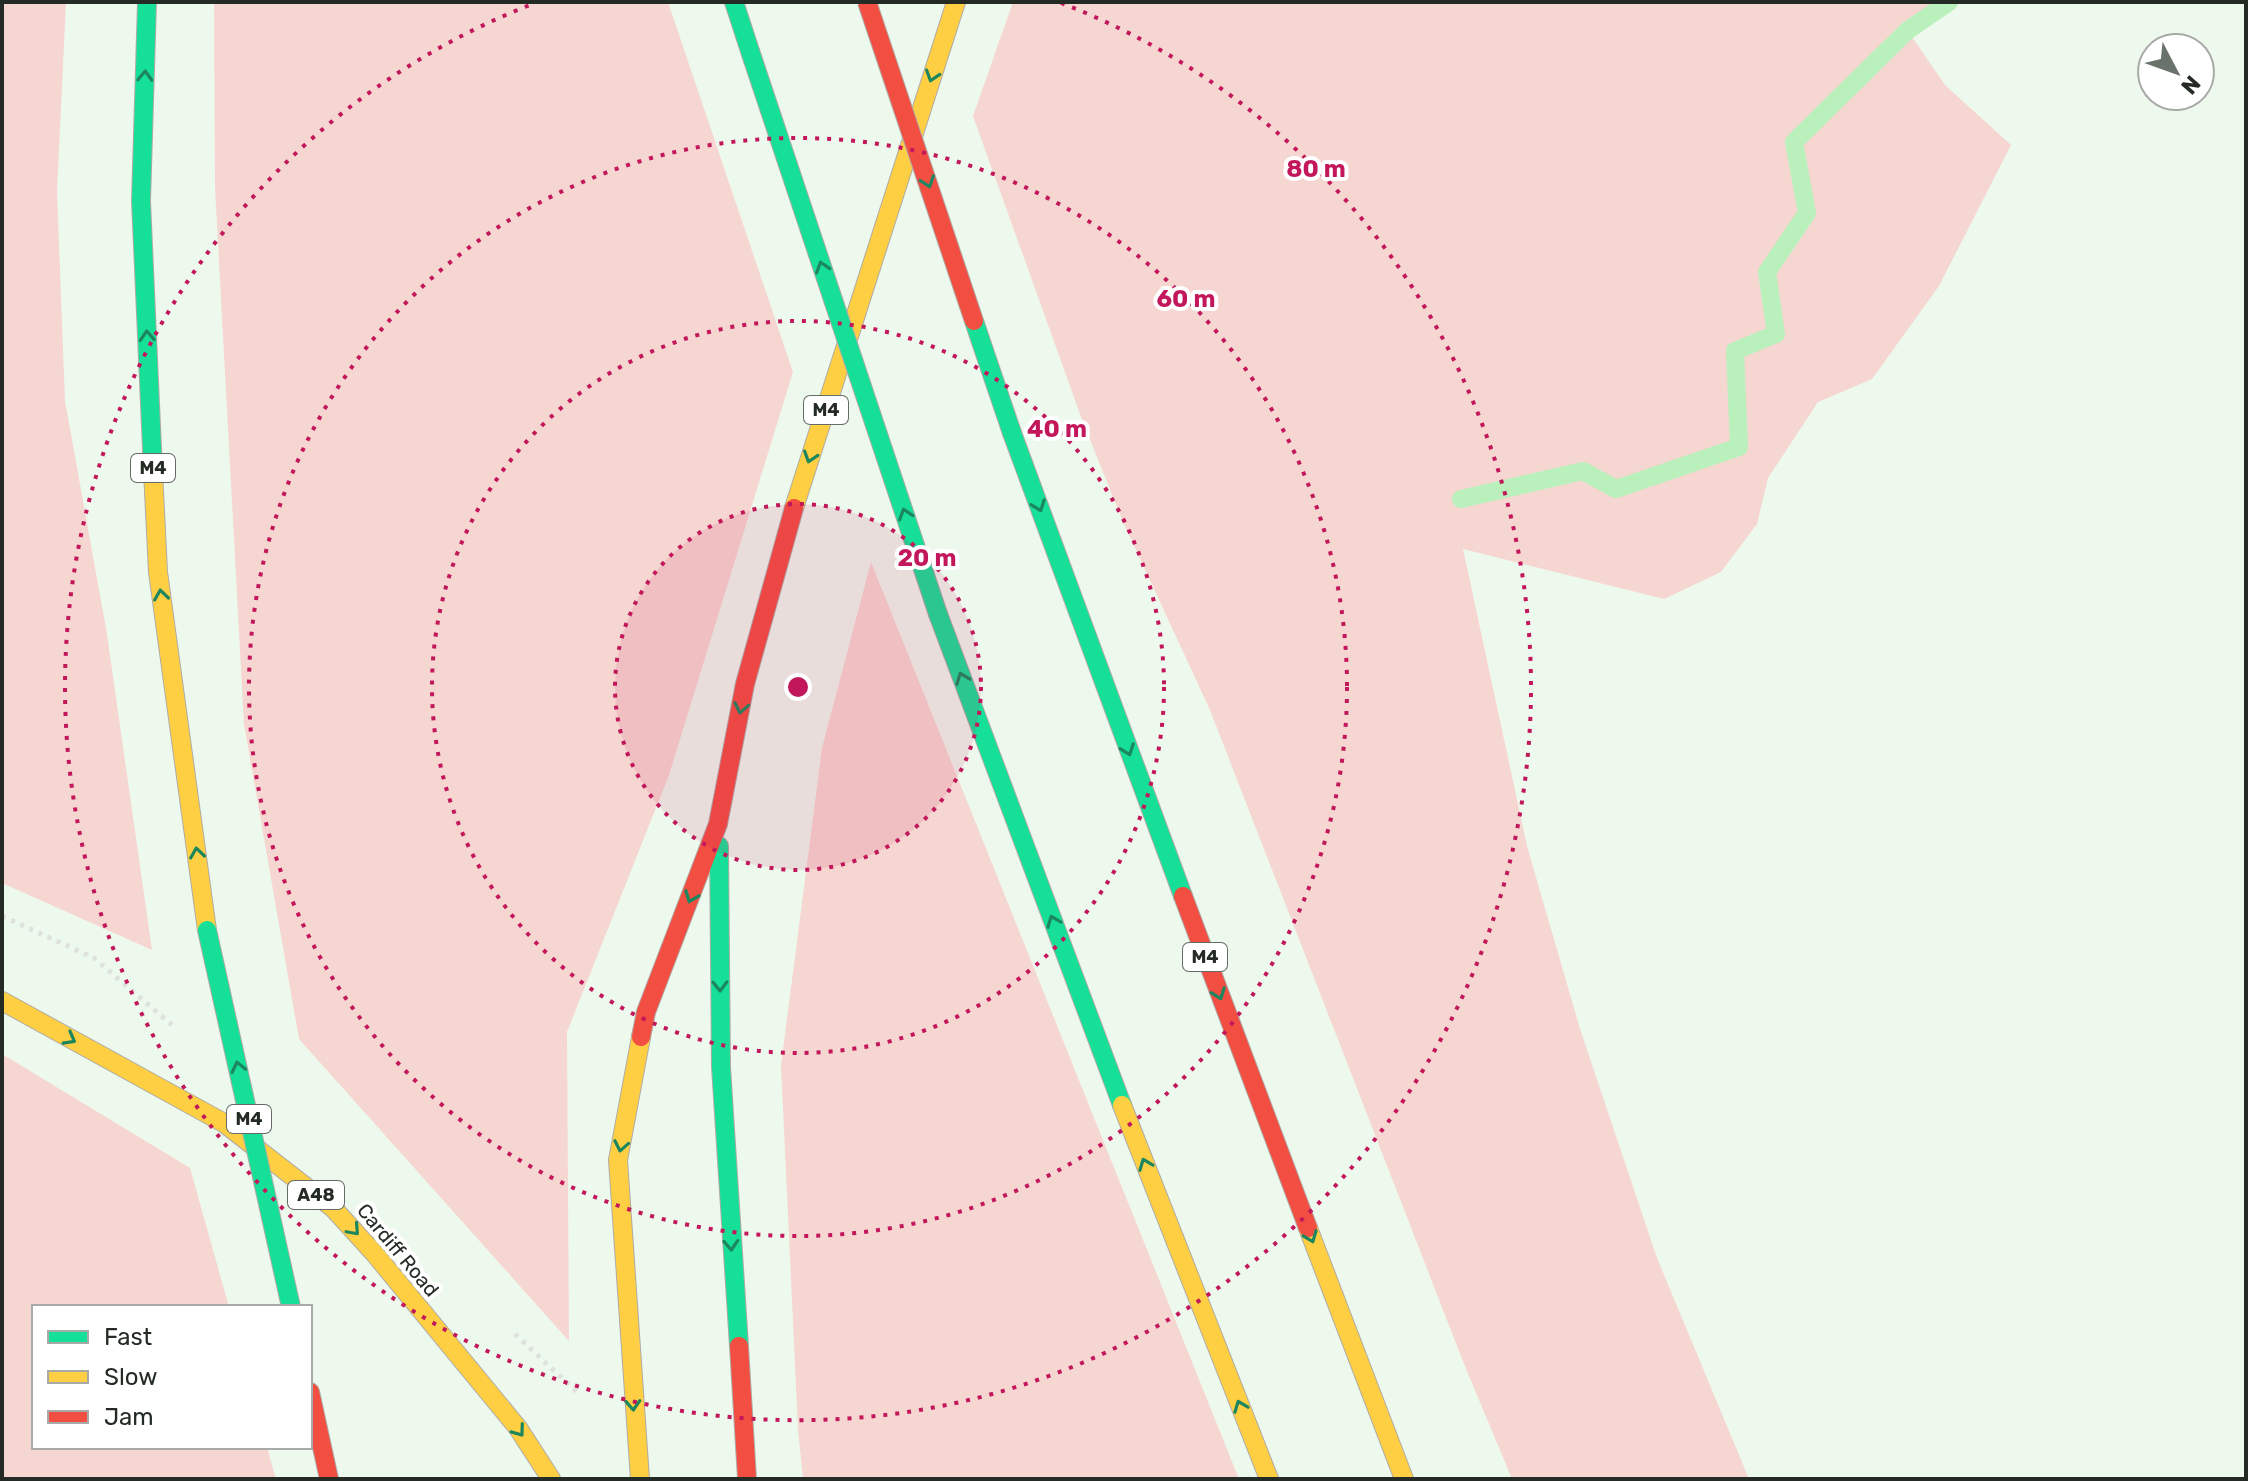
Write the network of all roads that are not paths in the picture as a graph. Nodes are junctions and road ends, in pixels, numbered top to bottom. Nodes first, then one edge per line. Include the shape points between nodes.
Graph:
1 (147, 2) edge
2 (734, 2) edge
3 (867, 2) edge
4 (956, 2) edge
5 (718, 824) junction
6 (2, 1001) edge
7 (291, 1305) edge
8 (312, 1401) edge
9 (329, 1479) edge
10 (551, 1479) edge
11 (640, 1479) edge
12 (747, 1479) edge
13 (1269, 1479) edge
14 (1404, 1479) edge

7 -> 1 main road, M4, bridge via 207,930 158,572 141,201
13 -> 2 main road, M4, bridge via 938,614
3 -> 14 main road, M4, bridge via 1012,433
4 -> 5 main road, M4 via 794,509 745,684
5 -> 11 main road, M4 via 646,1012 618,1160
5 -> 12 main road, M4 via 721,1067
6 -> 10 main road, Cardiff Road / A48 via 224,1123 333,1208 518,1428
8 - 9 main road

